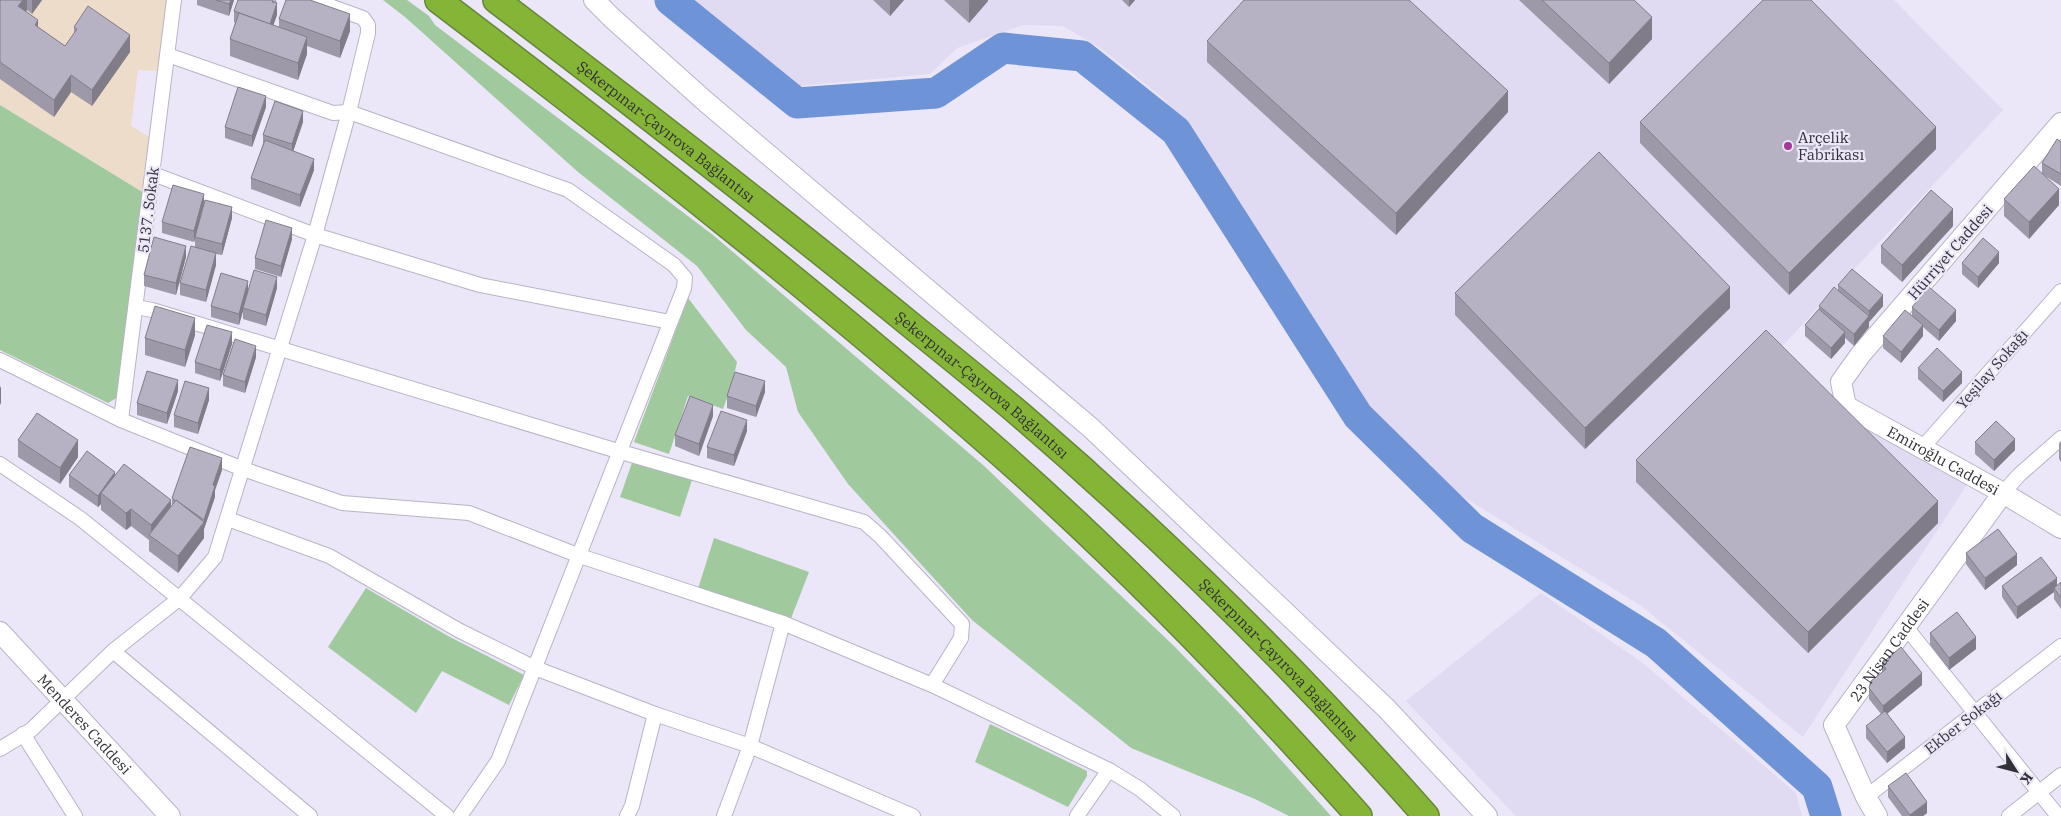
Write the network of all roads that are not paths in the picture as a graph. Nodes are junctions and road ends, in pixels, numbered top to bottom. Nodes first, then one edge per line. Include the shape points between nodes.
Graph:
1 (174, 0) edge
2 (313, 0) edge
3 (438, 0) edge
4 (496, 0) edge
5 (594, 0) edge
6 (168, 56) junction
7 (349, 112) junction
8 (333, 113) junction
9 (2061, 124) edge
10 (344, 131) junction
11 (153, 174) junction
12 (315, 235) junction
13 (2061, 291) edge
14 (136, 307) junction
15 (670, 322) junction
16 (280, 349) junction
17 (0, 360) edge
18 (1841, 382) joint
19 (122, 420) junction
20 (2061, 438) edge
21 (1922, 448) junction
22 (621, 452) junction
23 (0, 464) edge
24 (243, 469) junction
25 (2003, 493) junction
26 (228, 518) junction
27 (2061, 528) edge
28 (580, 556) junction
29 (180, 598) junction
30 (783, 623) junction
31 (1905, 626) junction
32 (0, 632) edge
33 (2061, 646) edge
34 (113, 651) junction
35 (535, 668) junction
36 (932, 685) junction
37 (63, 700) junction
38 (1975, 713) junction
39 (655, 714) junction
40 (23, 734) junction
41 (750, 746) junction
42 (0, 749) edge
43 (1109, 770) junction
44 (2061, 775) edge
45 (2040, 792) junction
46 (1866, 797) junction
47 (75, 816) edge
48 (170, 816) edge
49 (310, 816) edge
50 (447, 816) edge
51 (460, 816) edge
52 (627, 816) edge
53 (724, 816) edge
54 (913, 816) edge
55 (1077, 816) edge
56 (1173, 816) edge
57 (1359, 816) edge
58 (1426, 816) edge
59 (1487, 816) edge
60 (1877, 816) edge
61 (2009, 816) edge
62 (2058, 816) edge

1 - 6 street, 5137. Sokak
2 - 7 street via 363,18 368,24
3 - 57 highway via 650,162 798,282 1003,456 1213,656
4 - 58 highway, Şekerpınar-Çayırova Bağlantısı via 768,209 1023,417 1200,579 1290,669
5 - 59 street via 706,102 1091,428 1386,708
6 - 8 street
6 - 11 street, 5137. Sokak
7 - 8 street
7 - 10 street
7 - 15 street via 568,190 680,270 685,278 684,288
8 - 10 street
9 - 18 street, Hürriyet Caddesi via 1861,354
10 - 12 street
11 - 12 street
11 - 14 street, 5137. Sokak
12 - 15 street via 480,285
12 - 16 street
13 - 21 street, Yeşilay Sokağı
14 - 16 street
14 - 19 street, 5137. Sokak
15 - 22 street
16 - 22 street
16 - 24 street
17 - 19 street
18 - 21 street, Emiroğlu Caddesi via 1846,406
19 - 24 street
20 - 25 street
21 - 25 street, Emiroğlu Caddesi
22 - 28 street
22 - 36 street via 864,522 962,624 961,638
23 - 29 street via 81,519
24 - 26 street
24 - 28 street via 342,503 469,513
25 - 27 street, Emiroğlu Caddesi
25 - 31 street, 23 Nisan Caddesi
26 - 29 street via 215,557
26 - 35 street via 329,556 460,632
28 - 30 street
28 - 35 street
29 - 34 street
29 - 50 street
30 - 36 street
30 - 41 street
31 - 38 street
31 - 46 street, 23 Nisan Caddesi via 1834,725
32 - 37 street, Menderes Caddesi
33 - 38 street, Ekber Sokağı
34 - 37 street
34 - 49 street
35 - 39 street
35 - 51 street via 498,761
36 - 43 street
37 - 40 street
37 - 48 street, Menderes Caddesi
38 - 45 street
38 - 46 street, Ekber Sokağı
39 - 41 street
39 - 52 street
40 - 42 street
40 - 47 street
41 - 53 street
41 - 54 street
43 - 55 street
43 - 56 street via 1140,789
44 - 45 street
45 - 61 street
45 - 62 street
46 - 60 street, 23 Nisan Caddesi

